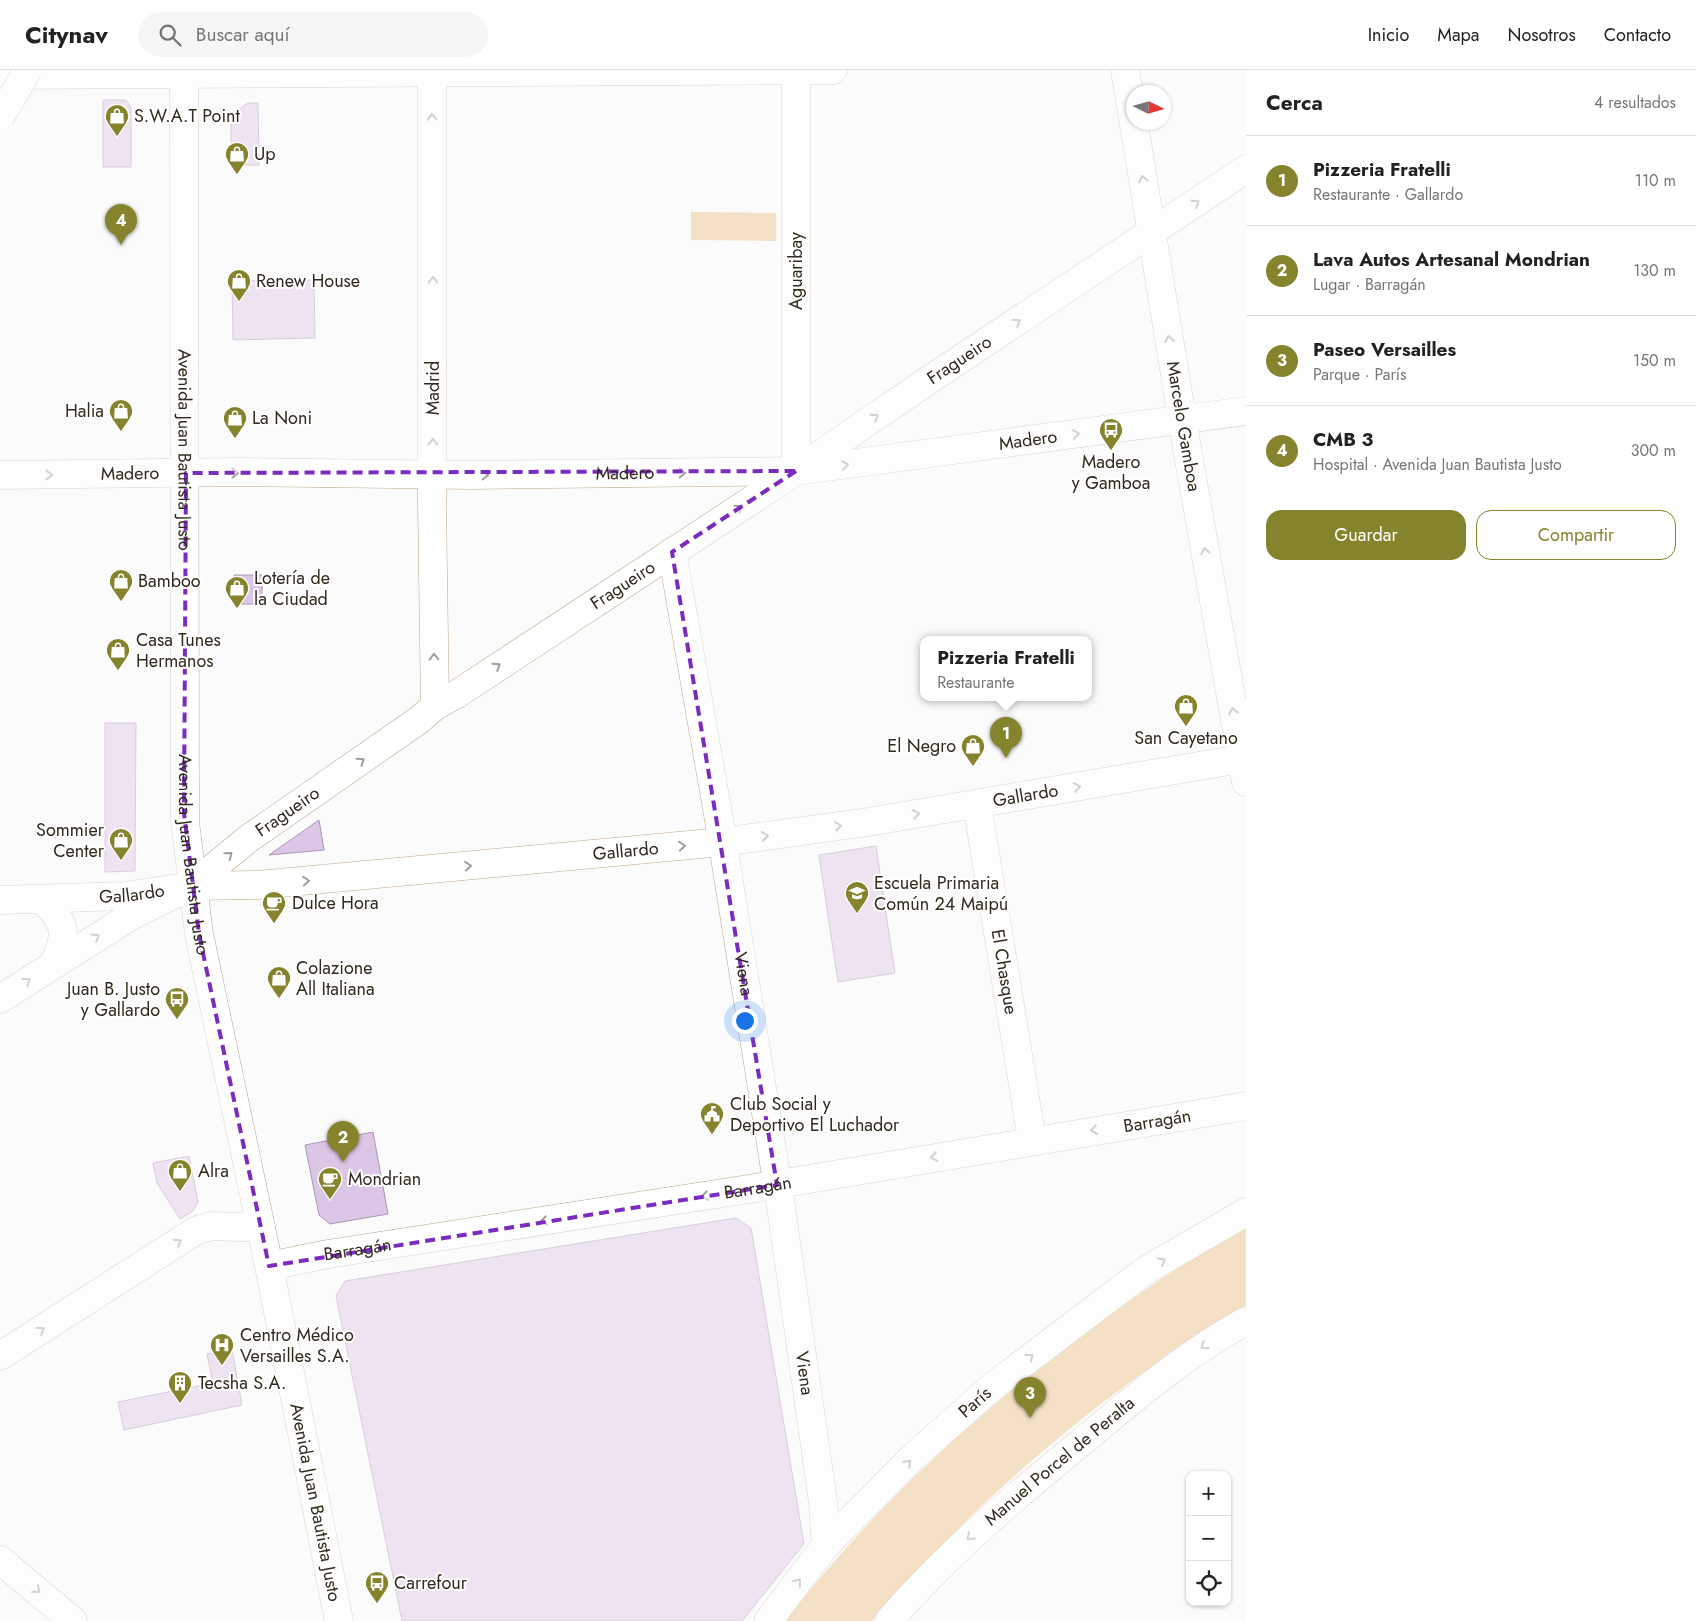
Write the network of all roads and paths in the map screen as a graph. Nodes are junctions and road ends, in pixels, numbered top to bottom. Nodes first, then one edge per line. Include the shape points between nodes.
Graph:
1 (28, 70) edge
2 (796, 70) edge
3 (833, 70) edge
4 (1125, 70) edge
5 (182, 71) edge
6 (432, 71) edge
7 (0, 75) edge
8 (0, 117) edge
9 (1246, 169) edge
10 (1152, 232) junction
11 (1246, 411) edge
12 (1182, 420) junction
13 (796, 471) junction
14 (186, 474) junction
15 (0, 475) edge
16 (432, 475) junction
17 (672, 552) junction
18 (435, 706) junction
19 (1245, 767) edge
20 (977, 804) junction
21 (722, 842) junction
22 (191, 886) junction
23 (0, 900) edge
24 (42, 900) junction
25 (54, 963) junction
26 (0, 999) edge
27 (1246, 1106) edge
28 (1032, 1140) junction
29 (777, 1184) junction
30 (1246, 1212) edge
31 (261, 1228) junction
32 (269, 1266) junction
33 (1246, 1321) edge
34 (0, 1356) edge
35 (826, 1545) junction
36 (0, 1560) edge
37 (73, 1621) edge
38 (339, 1621) edge
39 (768, 1621) edge
40 (890, 1621) edge

1 - 8 main road, bridge
2 - 3 main road
2 - 6 main road
2 - 13 main road, Aguaribay
10 -> 4 main road, Marcelo Gamboa
5 - 6 main road
5 - 7 main road
5 - 14 main road, Avenida Juan Bautista Justo
16 -> 6 main road, Madrid
10 -> 9 main road, Fragueiro
12 -> 10 main road, Marcelo Gamboa
13 -> 10 main road, Fragueiro
11 - 12 main road, Madero
13 -> 12 main road, Madero
19 -> 12 main road, Marcelo Gamboa
16 -> 13 main road, Madero
17 -> 13 main road, Fragueiro
15 -> 14 main road, Madero
14 -> 16 main road, Madero
14 - 22 main road, Avenida Juan Bautista Justo via 183,770 184,822
18 -> 16 main road, Madrid
18 -> 17 main road, Fragueiro
17 - 21 main road, Viena
22 -> 18 main road, Fragueiro via 248,839 420,720
20 -> 19 main road, Gallardo
21 -> 20 main road, Gallardo
20 - 28 main road, El Chasque
22 -> 21 main road, Gallardo via 258,885
21 - 29 main road, Viena
22 - 24 main road, Gallardo via 125,896
25 -> 22 main road, Fragueiro via 131,916
22 - 31 main road, Avenida Juan Bautista Justo
23 - 24 main road, Gallardo
24 - 25 main road via 56,912 63,928 62,947
26 -> 25 main road, Fragueiro
27 -> 28 main road, Barragán
28 -> 29 main road, Barragán
29 -> 32 main road, Barragán
29 - 35 main road, Viena via 818,1463
35 -> 30 main road, París via 912,1458 992,1387 1146,1270
31 - 32 main road, Avenida Juan Bautista Justo
34 -> 31 main road via 198,1230 212,1226
32 - 38 main road, Avenida Juan Bautista Justo
33 -> 40 main road, Manuel Porcel de Peralta via 1218,1336 1152,1382 1019,1493 923,1582
39 -> 35 main road, París
36 -> 37 main road

